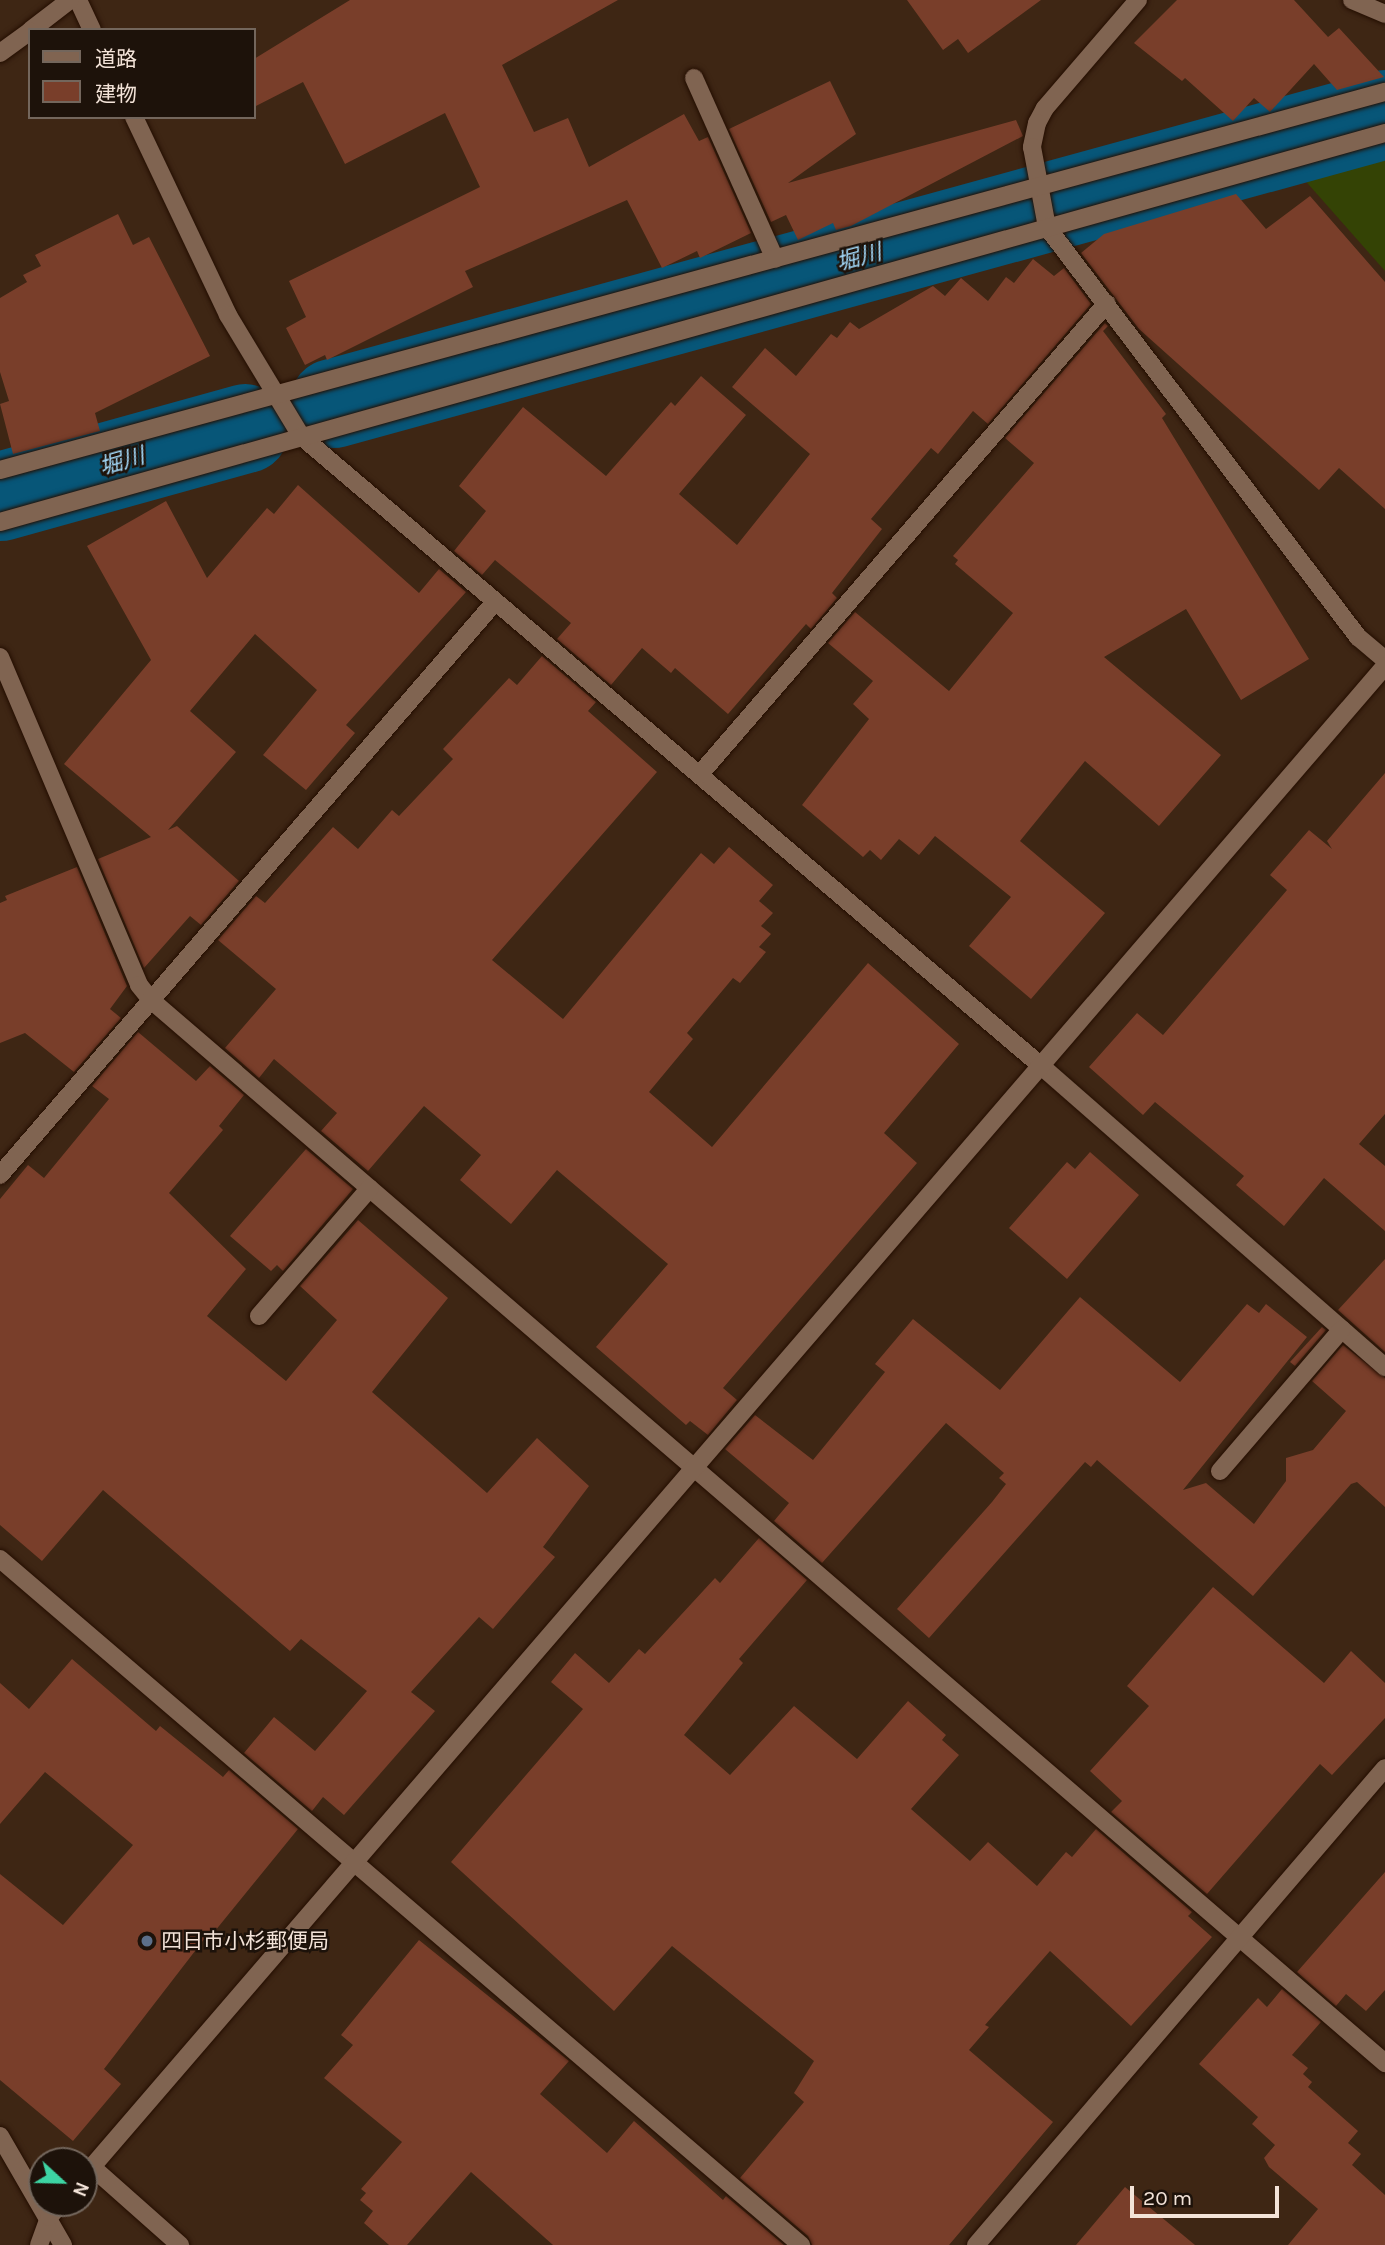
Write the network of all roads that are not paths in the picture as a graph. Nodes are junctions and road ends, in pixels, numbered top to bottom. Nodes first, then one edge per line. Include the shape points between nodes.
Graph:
1 (70, 0) edge
2 (78, 0) edge
3 (1138, 0) edge
4 (1352, 0) edge
5 (1385, 14) edge
6 (33, 28) edge
7 (91, 28) edge
8 (28, 32) edge
9 (0, 53) edge
10 (694, 78) dead end
11 (1385, 92) edge
12 (135, 119) edge
13 (1385, 133) edge
14 (1038, 189) junction
15 (1047, 225) junction
16 (775, 259) junction
17 (1107, 303) junction
18 (277, 397) junction
19 (301, 436) junction
20 (0, 470) edge
21 (0, 522) edge
22 (495, 602) junction
23 (0, 657) edge
24 (1385, 660) edge
25 (1385, 666) edge
26 (700, 774) junction
27 (151, 1000) junction
28 (1040, 1065) junction
29 (0, 1175) edge
30 (370, 1188) junction
31 (259, 1316) dead end
32 (1342, 1329) junction
33 (1385, 1367) edge
34 (695, 1467) junction
35 (1220, 1471) dead end
36 (0, 1559) edge
37 (1385, 1768) edge
38 (356, 1860) junction
39 (1239, 1937) junction
40 (1385, 2063) edge
41 (0, 2136) edge
42 (98, 2159) edge
43 (98, 2179) edge
44 (28, 2182) edge
45 (49, 2217) joint
46 (39, 2245) edge
47 (63, 2245) edge
48 (180, 2245) edge
49 (801, 2245) edge
50 (976, 2245) edge

1 - 6 street
2 - 7 street
3 - 14 street via 1045,108 1033,138
4 - 5 street
8 - 9 street
10 - 16 street
11 - 14 street
12 - 18 street via 228,315
13 - 15 street
14 - 15 street
14 - 16 street
15 - 17 street
15 - 19 street
16 - 18 street
17 - 24 street via 1358,637
17 - 26 street
18 - 19 street
18 - 20 street
19 - 21 street
19 - 22 street
22 - 26 street
22 - 27 street
23 - 27 street via 139,985
25 - 28 street
26 - 28 street
27 - 29 street
27 - 30 street
28 - 32 street
28 - 34 street
30 - 31 street
30 - 34 street
32 - 33 street
32 - 35 street
34 - 38 street
34 - 39 street
36 - 38 street
37 - 39 street
38 - 42 street
38 - 49 street
39 - 40 street
39 - 50 street
41 - 44 street
43 - 48 street
45 - 46 street
45 - 47 street

